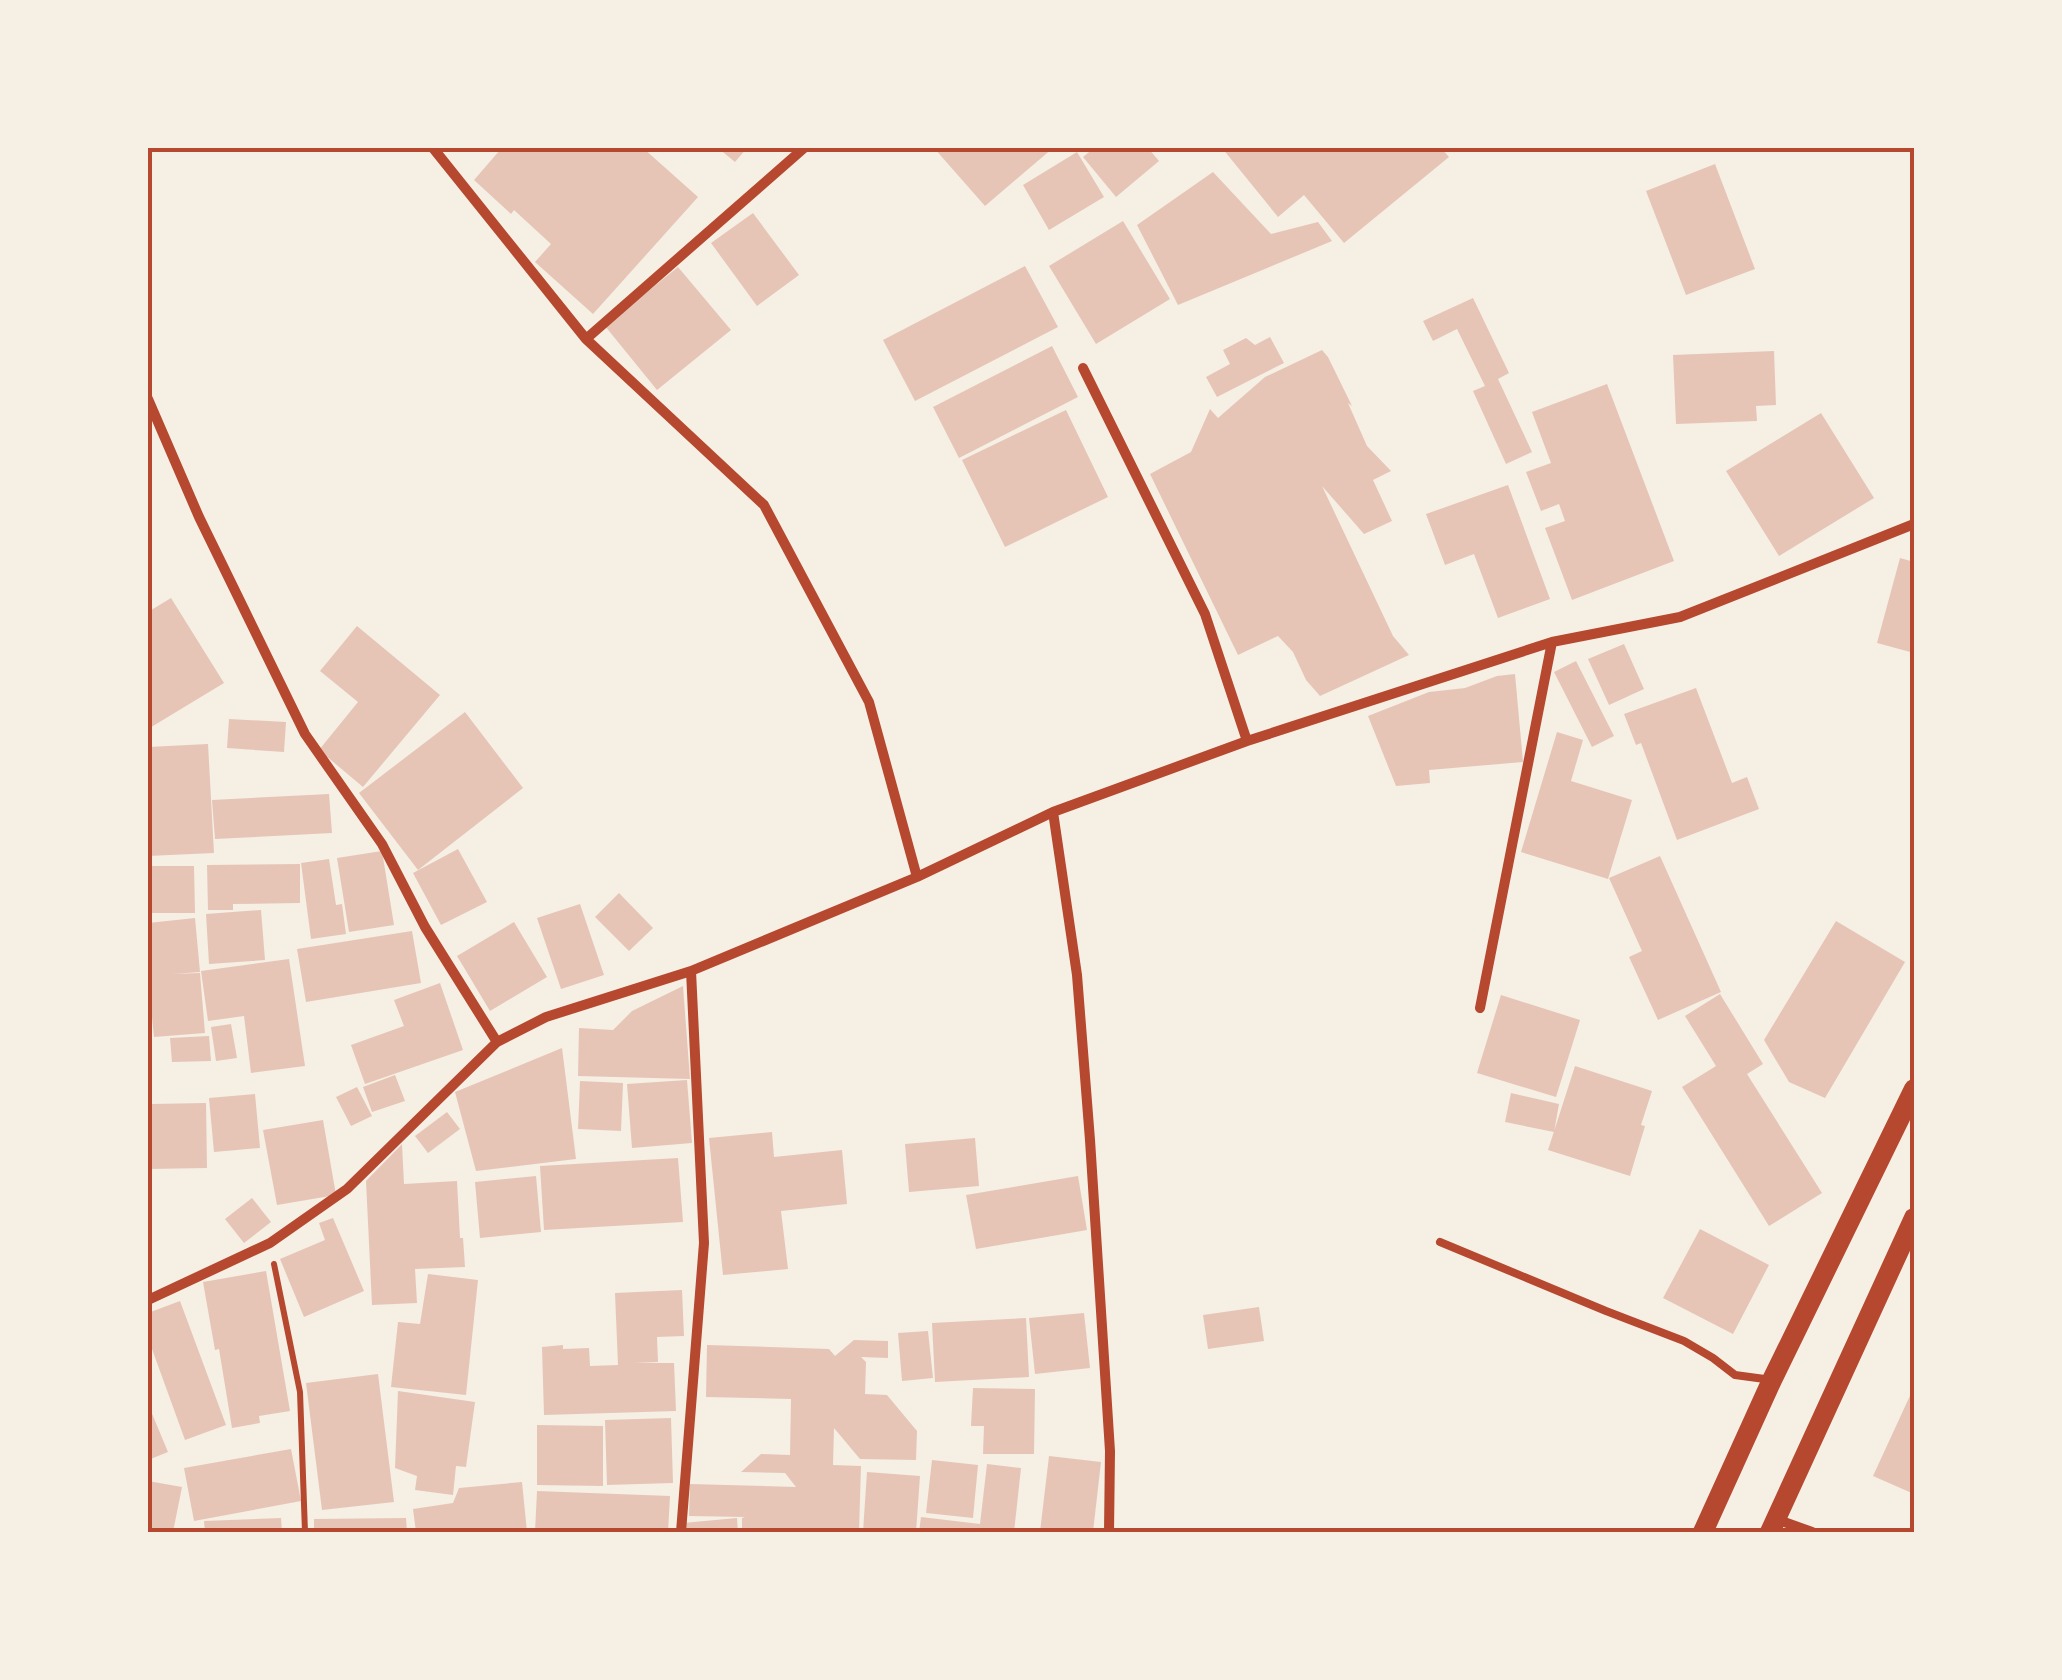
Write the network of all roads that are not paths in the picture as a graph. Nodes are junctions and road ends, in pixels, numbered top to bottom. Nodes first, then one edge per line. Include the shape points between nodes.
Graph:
1 (433, 148) edge
2 (804, 148) edge
3 (586, 339) junction
4 (1083, 368) dead end
5 (148, 400) edge
6 (1914, 524) edge
7 (1552, 642) junction
8 (1247, 741) junction
9 (1053, 812) junction
10 (917, 878) junction
11 (691, 971) junction
12 (1480, 1008) dead end
13 (497, 1042) junction
14 (1914, 1089) edge
15 (1914, 1218) edge
16 (1440, 1242) dead end
17 (148, 1300) edge
18 (1772, 1380) junction
19 (1773, 1526) edge
20 (681, 1532) edge
21 (1108, 1532) edge
22 (1703, 1532) edge
23 (1812, 1532) edge

1 - 3 street
2 - 3 street
3 - 10 street via 764,505 869,702
4 - 8 street via 1205,614
5 - 13 street via 306,734 382,844
6 - 7 street via 1680,617
7 - 8 street
7 - 12 street
8 - 9 street
9 - 10 street
9 - 21 street via 1077,975 1090,1140 1110,1451
10 - 11 street
11 - 13 street via 546,1017
11 - 20 street via 704,1243
13 - 17 street via 347,1189 270,1243
14 - 18 main road
15 - 19 main road
16 - 18 lane via 1684,1341 1735,1375
18 - 22 main road
19 - 23 street

